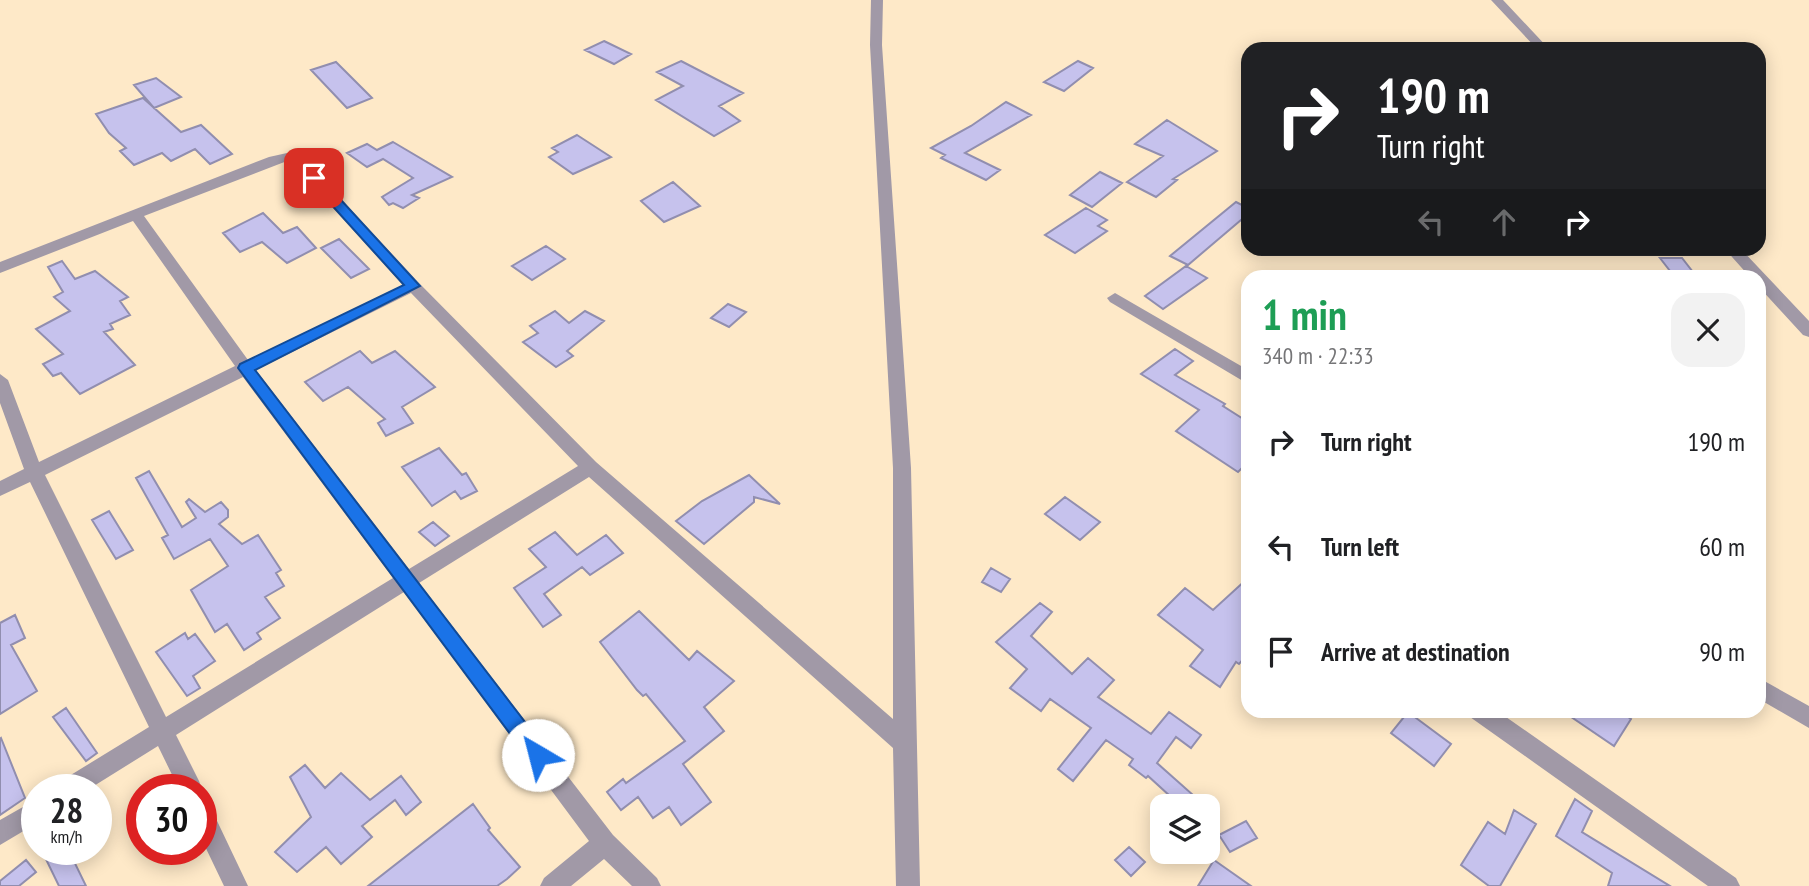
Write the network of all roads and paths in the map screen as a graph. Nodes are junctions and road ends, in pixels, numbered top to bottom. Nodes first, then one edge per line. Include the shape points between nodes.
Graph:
1 (877, 0) edge
2 (1497, 0) edge
3 (1536, 42) edge
4 (135, 214) junction
5 (1738, 256) edge
6 (0, 268) edge
7 (1751, 270) edge
8 (1766, 285) edge
9 (413, 286) junction
10 (1115, 298) dead end
11 (1809, 331) edge
12 (245, 368) junction
13 (1241, 375) edge
14 (0, 380) edge
15 (590, 467) junction
16 (34, 472) junction
17 (0, 489) edge
18 (404, 580) junction
19 (1766, 692) edge
20 (1489, 718) edge
21 (1809, 718) edge
22 (163, 730) junction
23 (904, 744) junction
24 (93, 774) edge
25 (184, 774) edge
26 (21, 820) edge
27 (0, 833) edge
28 (605, 843) junction
29 (217, 846) edge
30 (236, 886) edge
31 (552, 886) edge
32 (649, 886) edge
33 (908, 886) edge
34 (1728, 886) edge

1 - 23 street via 902,468
2 - 3 street
4 - 6 street
4 - 9 street via 287,157 297,160
4 - 12 street
5 - 7 street
8 - 11 street
9 - 12 street
9 - 15 street
10 - 13 street
12 - 16 street
12 - 18 street
14 - 16 street
15 - 18 street
15 - 23 street
16 - 17 street
16 - 22 street
18 - 22 street
18 - 28 street
19 - 21 street
20 - 34 street
22 - 24 street
22 - 25 street
23 - 33 street
26 - 27 street
28 - 31 street
28 - 32 street
29 - 30 street

